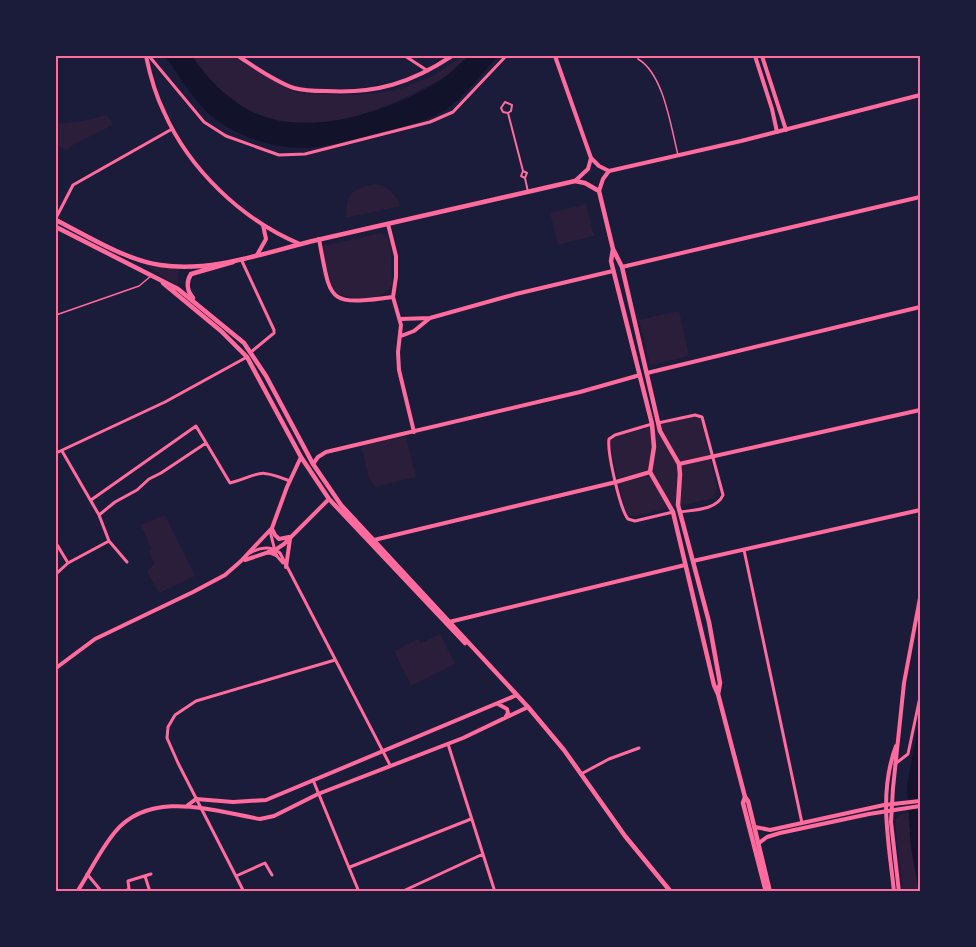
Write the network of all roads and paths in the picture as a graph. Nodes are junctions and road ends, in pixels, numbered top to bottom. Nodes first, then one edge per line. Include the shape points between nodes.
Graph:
1 (148, 56) edge
2 (238, 56) edge
3 (405, 56) edge
4 (452, 56) edge
5 (506, 56) edge
6 (555, 56) edge
7 (638, 56) edge
8 (755, 56) edge
9 (762, 56) edge
10 (428, 71) junction
11 (921, 95) edge
12 (508, 113) dead end
13 (172, 129) junction
14 (786, 130) junction
15 (777, 132) junction
16 (678, 155) junction
17 (591, 158) junction
18 (609, 171) junction
19 (575, 181) junction
20 (599, 191) junction
21 (528, 192) junction
22 (921, 197) edge
23 (56, 219) edge
24 (262, 224) junction
25 (388, 224) junction
26 (56, 227) edge
27 (319, 239) junction
28 (300, 244) junction
29 (613, 249) junction
30 (256, 255) junction
31 (239, 260) junction
32 (622, 267) junction
33 (613, 271) junction
34 (151, 276) junction
35 (161, 281) junction
36 (393, 297) junction
37 (196, 303) junction
38 (921, 307) edge
39 (56, 315) edge
40 (430, 318) junction
41 (400, 319) junction
42 (401, 336) junction
43 (249, 354) junction
44 (647, 373) junction
45 (640, 375) junction
46 (921, 410) edge
47 (658, 423) junction
48 (652, 424) junction
49 (414, 432) junction
50 (206, 442) junction
51 (62, 451) junction
52 (56, 453) edge
53 (302, 457) junction
54 (713, 457) junction
55 (313, 464) junction
56 (678, 464) junction
57 (650, 472) junction
58 (290, 481) junction
59 (616, 482) junction
60 (329, 499) junction
61 (90, 500) junction
62 (921, 510) edge
63 (673, 512) junction
64 (680, 512) junction
65 (99, 515) junction
66 (271, 530) junction
67 (292, 537) junction
68 (374, 540) junction
69 (109, 541) junction
70 (56, 543) edge
71 (744, 550) junction
72 (275, 553) junction
73 (241, 561) junction
74 (693, 561) junction
75 (128, 562) dead end
76 (69, 563) junction
77 (685, 565) junction
78 (286, 567) junction
79 (56, 574) edge
80 (921, 598) edge
81 (449, 622) junction
82 (335, 660) junction
83 (56, 665) edge
84 (510, 690) junction
85 (718, 694) junction
86 (517, 695) junction
87 (921, 697) edge
88 (497, 704) junction
89 (528, 707) junction
90 (505, 718) junction
91 (897, 742) junction
92 (448, 744) junction
93 (639, 748) dead end
94 (384, 750) junction
95 (895, 764) junction
96 (390, 765) junction
97 (580, 774) junction
98 (313, 780) junction
99 (318, 794) junction
100 (745, 797) junction
101 (196, 799) junction
102 (921, 801) edge
103 (188, 805) junction
104 (884, 805) junction
105 (904, 805) junction
106 (921, 806) edge
107 (892, 807) junction
108 (201, 809) junction
109 (884, 811) junction
110 (471, 819) junction
111 (802, 823) junction
112 (755, 827) junction
113 (759, 843) junction
114 (483, 854) junction
115 (350, 867) junction
116 (87, 874) junction
117 (151, 874) dead end
118 (272, 875) dead end
119 (145, 876) junction
120 (236, 876) junction
121 (130, 890) edge
122 (77, 891) edge
123 (102, 891) edge
124 (123, 891) edge
125 (150, 891) edge
126 (244, 891) edge
127 (359, 891) edge
128 (401, 891) edge
129 (495, 891) edge
130 (671, 891) edge
131 (768, 891) edge
132 (894, 891) edge
133 (899, 891) edge

1 - 5 street via 204,122 226,136 279,155 305,154 447,116
1 - 13 street via 154,88
2 - 10 street via 298,89 363,92
3 - 10 street
4 - 10 street
6 - 17 street
7 - 16 lane via 657,83
8 - 15 street
9 - 14 street
11 - 14 street
12 - 21 street via 523,171 520,175 525,178
13 - 23 street via 73,184
13 - 24 street via 200,170
14 - 15 street
15 - 16 street
16 - 18 street
17 - 18 street
17 - 19 street via 588,170
18 - 20 street
19 - 20 main road
19 - 21 main road
20 - 29 main road
21 - 25 main road
22 - 32 street
23 - 31 main road via 158,265 186,267
24 - 28 street
24 - 30 street via 266,239
25 - 27 main road
25 - 36 street via 396,256
26 - 34 main road
27 - 28 main road
27 - 36 street via 327,284 338,298 354,302
28 - 30 main road
29 - 32 main road
29 - 33 main road
30 - 31 main road
31 - 37 main road via 191,274 189,292
31 - 43 street via 274,330
32 - 44 main road
33 - 40 street
33 - 45 main road
34 - 35 main road
34 - 39 lane via 138,286
35 - 37 main road
35 - 43 main road
36 - 41 street
37 - 43 main road via 240,339
38 - 44 street
40 - 41 street
40 - 42 street
41 - 42 street
42 - 49 street via 399,370
43 - 51 street via 165,402
43 - 53 main road
43 - 55 main road via 266,376
44 - 47 main road
45 - 48 main road
45 - 49 street
46 - 54 street
47 - 54 street via 699,415
47 - 56 main road
48 - 57 main road
48 - 59 street via 609,439
49 - 55 street via 326,452
50 - 58 street via 230,483 261,472
50 - 61 street via 194,427
50 - 65 street
51 - 52 street
51 - 61 street
53 - 58 street
53 - 60 main road
54 - 56 street
54 - 64 street via 722,499 711,506
55 - 68 main road via 341,505
56 - 64 main road
57 - 59 street
57 - 63 main road
58 - 66 street
59 - 63 street via 628,519 635,521
59 - 68 street
60 - 67 street
60 - 84 main road
61 - 65 street
62 - 71 street
63 - 77 main road
64 - 74 main road
65 - 69 street
66 - 67 street via 279,539
66 - 72 street
66 - 73 street
67 - 72 street
67 - 78 street
68 - 81 main road
69 - 75 street
69 - 76 street
70 - 76 street
71 - 74 street
71 - 111 street
72 - 73 street
72 - 73 street via 259,549
72 - 78 street via 280,553
73 - 83 street via 200,589 110,631
74 - 85 main road via 711,633 720,683
76 - 79 street
77 - 81 street
77 - 85 main road
78 - 82 street
80 - 91 street
81 - 84 main road
82 - 94 street
82 - 101 street via 196,701 175,715 167,738
84 - 86 main road
85 - 100 main road
86 - 88 street
86 - 89 main road
87 - 95 street via 908,754
88 - 90 street via 507,709
88 - 94 street
89 - 90 street
89 - 97 main road
90 - 92 street
91 - 95 street
91 - 104 street
92 - 96 street
92 - 110 street
93 - 97 street
94 - 96 street
94 - 98 street
95 - 107 street
96 - 99 street
97 - 130 main road
98 - 99 street
98 - 101 street via 259,802
99 - 108 street via 264,819
99 - 115 street
100 - 112 main road
100 - 131 main road via 743,803
101 - 103 street
101 - 108 street
102 - 105 street
103 - 108 street
103 - 116 street via 157,808 127,821 113,834
104 - 107 street
104 - 109 street
104 - 111 street
105 - 106 street
105 - 107 street
107 - 109 street
107 - 133 street
108 - 120 street
109 - 113 street via 771,835
109 - 132 street
110 - 114 street
110 - 115 street
111 - 112 street via 770,830
112 - 113 main road
113 - 131 main road
114 - 128 street
114 - 129 street
115 - 127 street
116 - 122 street
116 - 123 street
117 - 119 street
118 - 120 street via 265,863
119 - 121 street via 128,881
119 - 125 street
120 - 126 street
121 - 124 street

